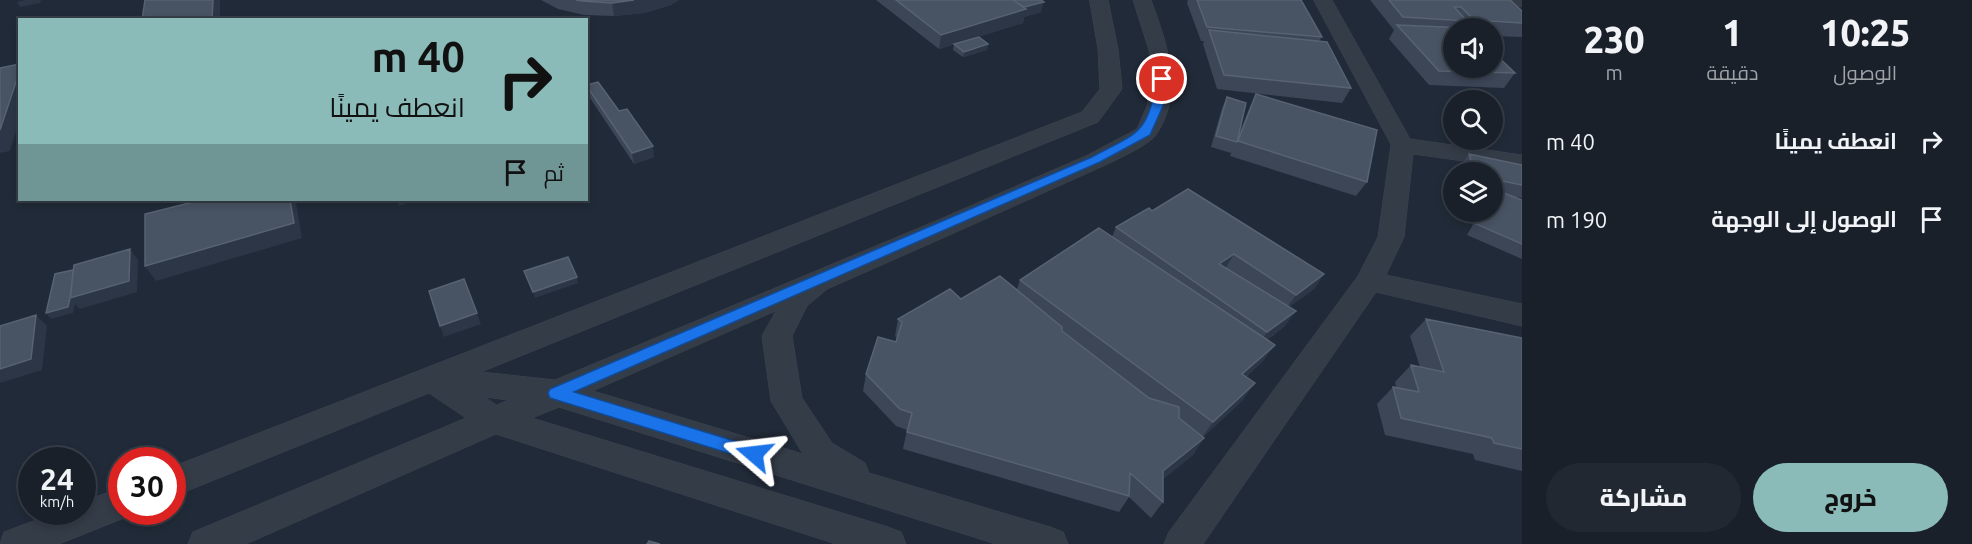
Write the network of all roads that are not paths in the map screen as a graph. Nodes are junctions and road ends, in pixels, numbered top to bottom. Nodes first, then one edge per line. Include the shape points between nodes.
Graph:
1 (1099, 0) edge
2 (1142, 0) edge
3 (1323, 0) edge
4 (1402, 145) junction
5 (1522, 162) edge
6 (828, 277) junction
7 (1369, 281) junction
8 (1522, 315) edge
9 (432, 379) junction
10 (556, 393) junction
11 (494, 420) junction
12 (186, 476) edge
13 (887, 494) junction
14 (108, 508) edge
15 (17, 544) edge
16 (206, 544) edge
17 (888, 544) edge
18 (1050, 544) edge
19 (1182, 544) edge

1 - 9 street via 1110,89 1090,117
2 - 6 street via 1159,50 1162,79 1158,106 1146,133 1096,160
3 - 4 street
4 - 5 street
4 - 7 street via 1390,237
6 - 10 street
6 - 13 street via 797,299 777,336 787,401 820,453
7 - 8 street
7 - 19 street
9 - 10 street
9 - 11 street
9 - 12 street
10 - 11 street
10 - 13 street
11 - 16 street
11 - 17 street
13 - 18 street
14 - 15 street

